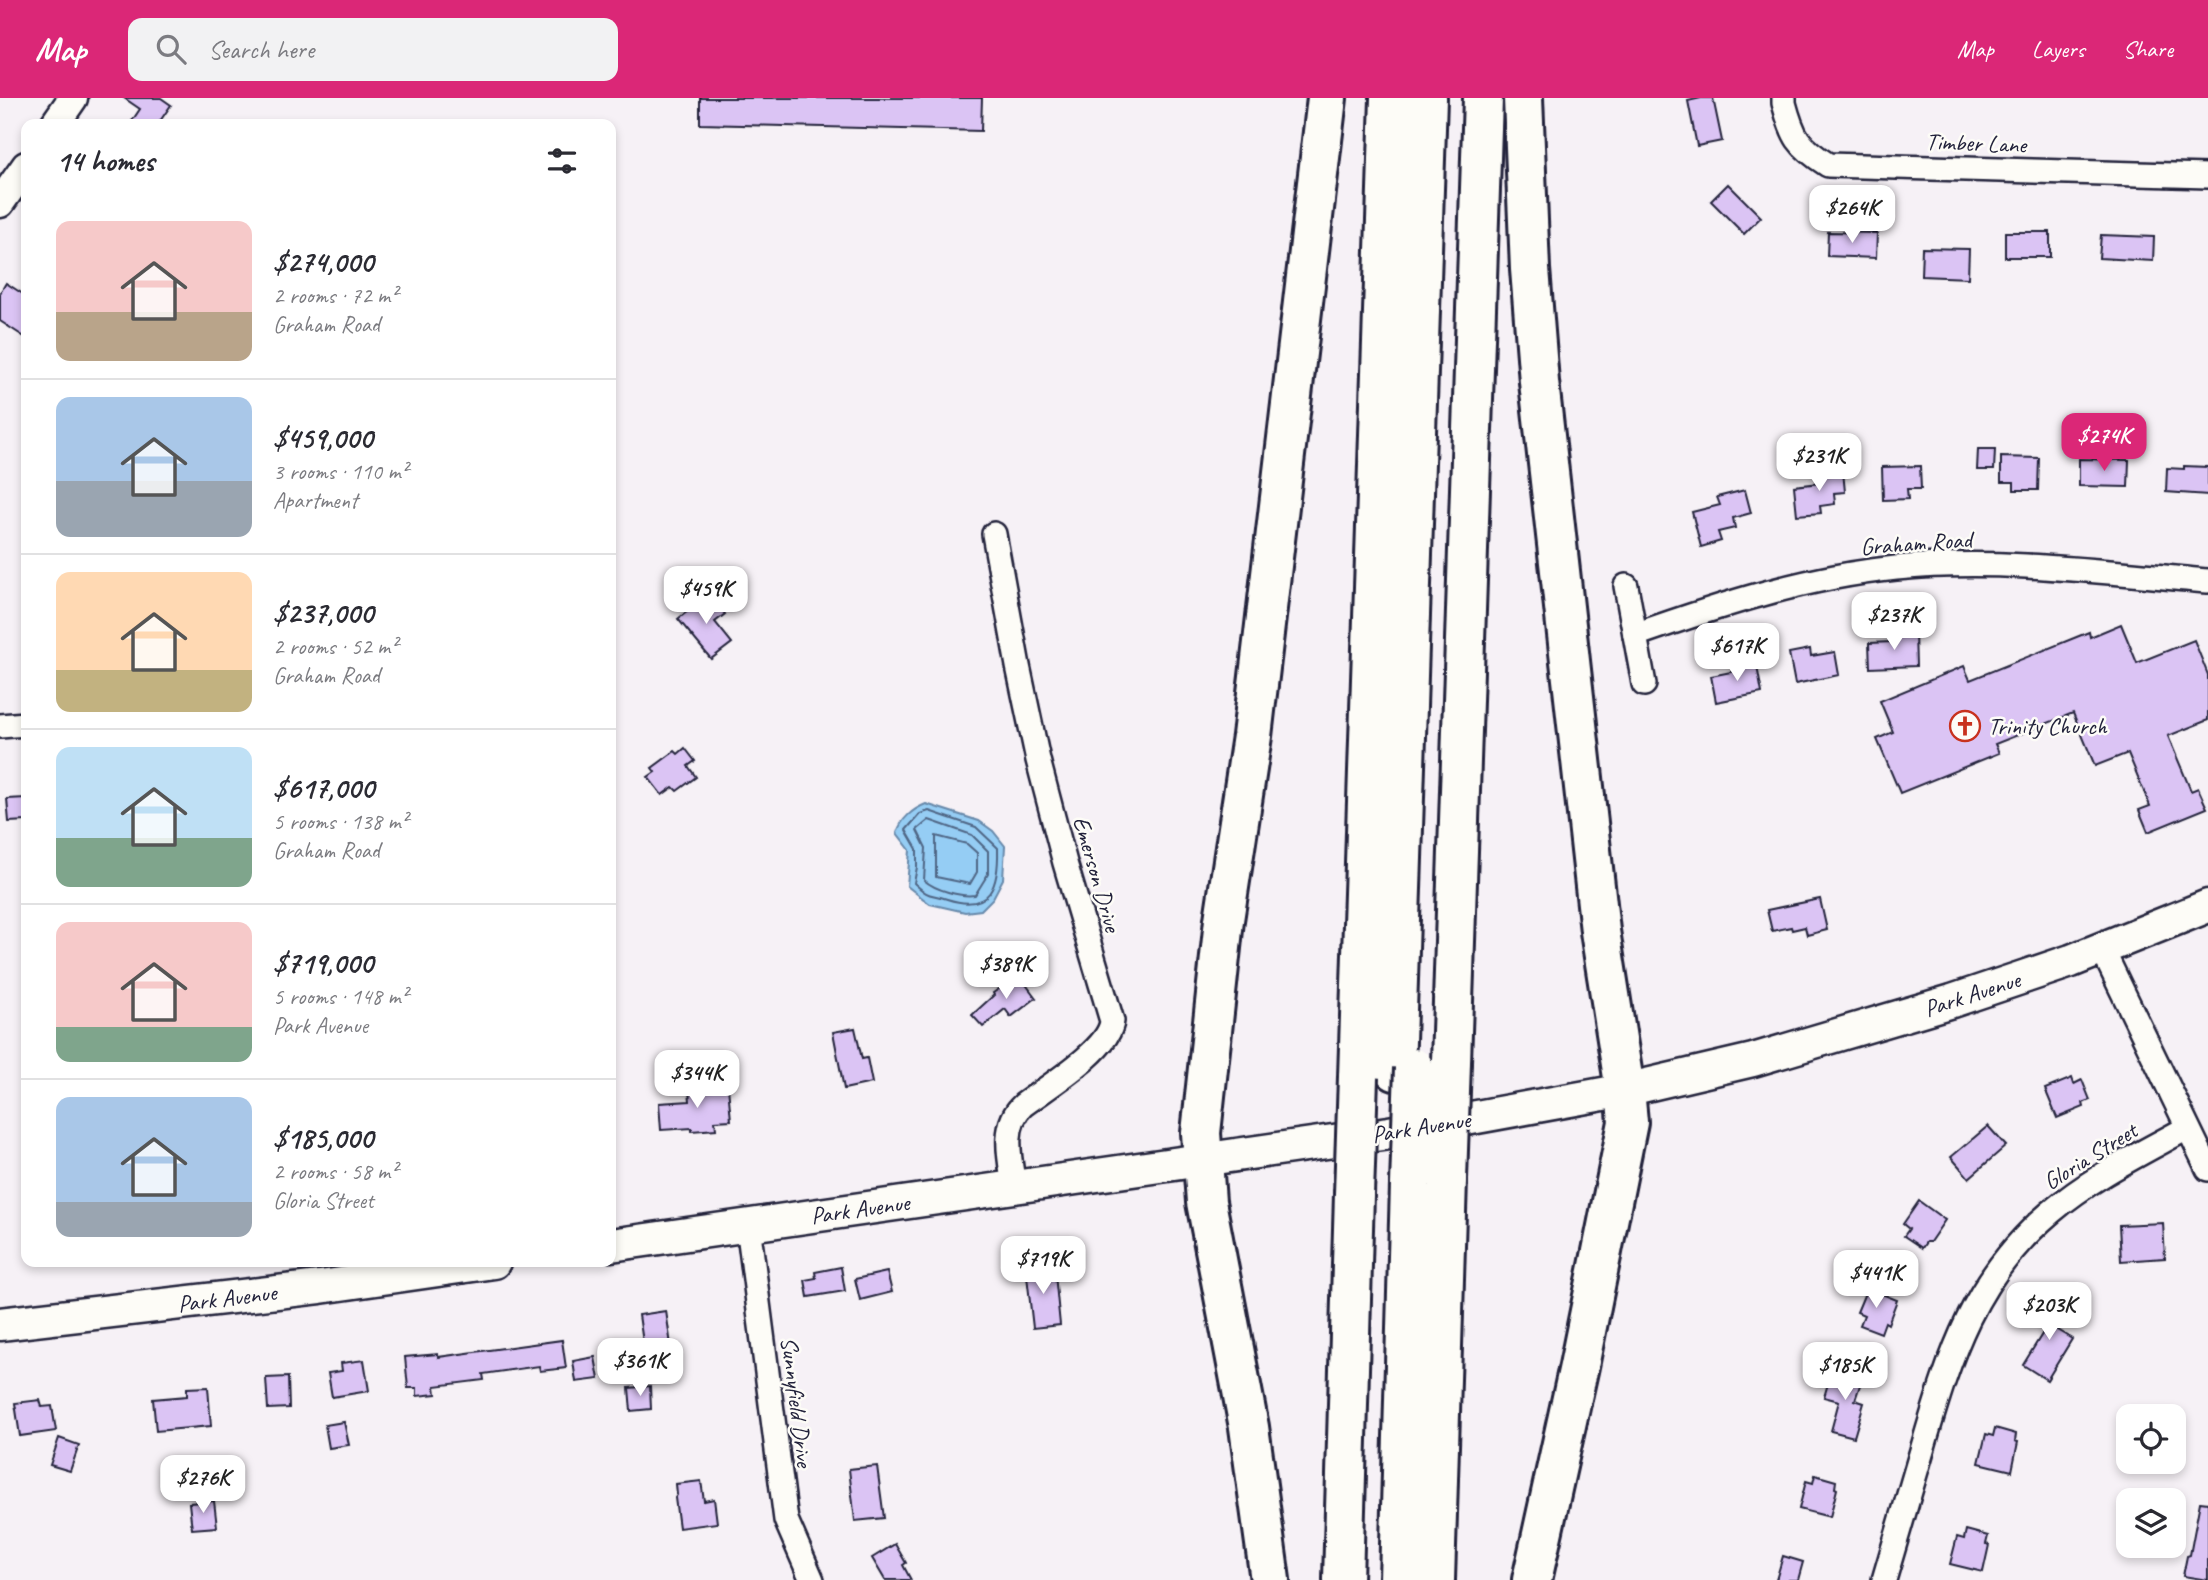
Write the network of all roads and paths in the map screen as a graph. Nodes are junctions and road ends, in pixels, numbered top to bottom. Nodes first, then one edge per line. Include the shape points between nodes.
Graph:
1 (73, 98) edge
2 (1327, 98) edge
3 (1390, 98) edge
4 (1427, 98) edge
5 (1446, 98) edge
6 (1483, 98) edge
7 (1523, 98) edge
8 (1784, 98) edge
9 (58, 119) edge
10 (21, 173) edge
11 (2208, 176) edge
12 (0, 203) edge
13 (994, 534) dead end
14 (2208, 581) edge
15 (1626, 586) dead end
16 (1635, 635) junction
17 (1644, 684) dead end
18 (21, 724) edge
19 (0, 726) edge
20 (2208, 906) edge
21 (2102, 949) junction
22 (1404, 1070) junction
23 (1625, 1090) junction
24 (2187, 1128) junction
25 (1201, 1159) junction
26 (2208, 1169) edge
27 (1014, 1186) junction
28 (1401, 1187) junction
29 (748, 1225) junction
30 (616, 1244) edge
31 (458, 1267) edge
32 (0, 1324) edge
33 (812, 1580) edge
34 (1270, 1580) edge
35 (1343, 1580) edge
36 (1379, 1580) edge
37 (1399, 1580) edge
38 (1436, 1580) edge
39 (1532, 1580) edge
40 (1884, 1580) edge

1 - 9 street
2 - 25 highway via 1252,736 1224,920 1202,1110
3 - 35 highway, bridge
4 - 22 highway
5 - 22 highway
6 - 38 highway, bridge
7 - 23 highway via 1541,407 1600,931
8 - 11 street, Timber Lane via 1793,134 1809,153 1828,165
10 - 12 street
13 - 27 street, Emerson Drive via 1042,774 1112,1021 1099,1047 1014,1115 1009,1144
14 - 16 street, Graham Road via 2017,566 1897,568 1783,588
15 - 16 street
16 - 17 street
18 - 19 street
20 - 21 main road, Park Avenue
21 - 23 main road, Park Avenue via 1833,1037
21 - 24 street
22 - 28 highway, bridge
23 - 25 main road, Park Avenue via 1440,1125
23 - 39 highway via 1625,1140
24 - 26 street
24 - 40 street, Gloria Street via 2096,1178 2050,1213 2002,1262 1961,1332 1946,1370
25 - 27 main road, Park Avenue
25 - 34 highway via 1249,1427
27 - 29 main road, Park Avenue
28 - 36 highway
28 - 37 highway
29 - 30 main road, Park Avenue
29 - 33 street, Sunnyfield Drive via 786,1520
31 - 32 main road, Park Avenue

